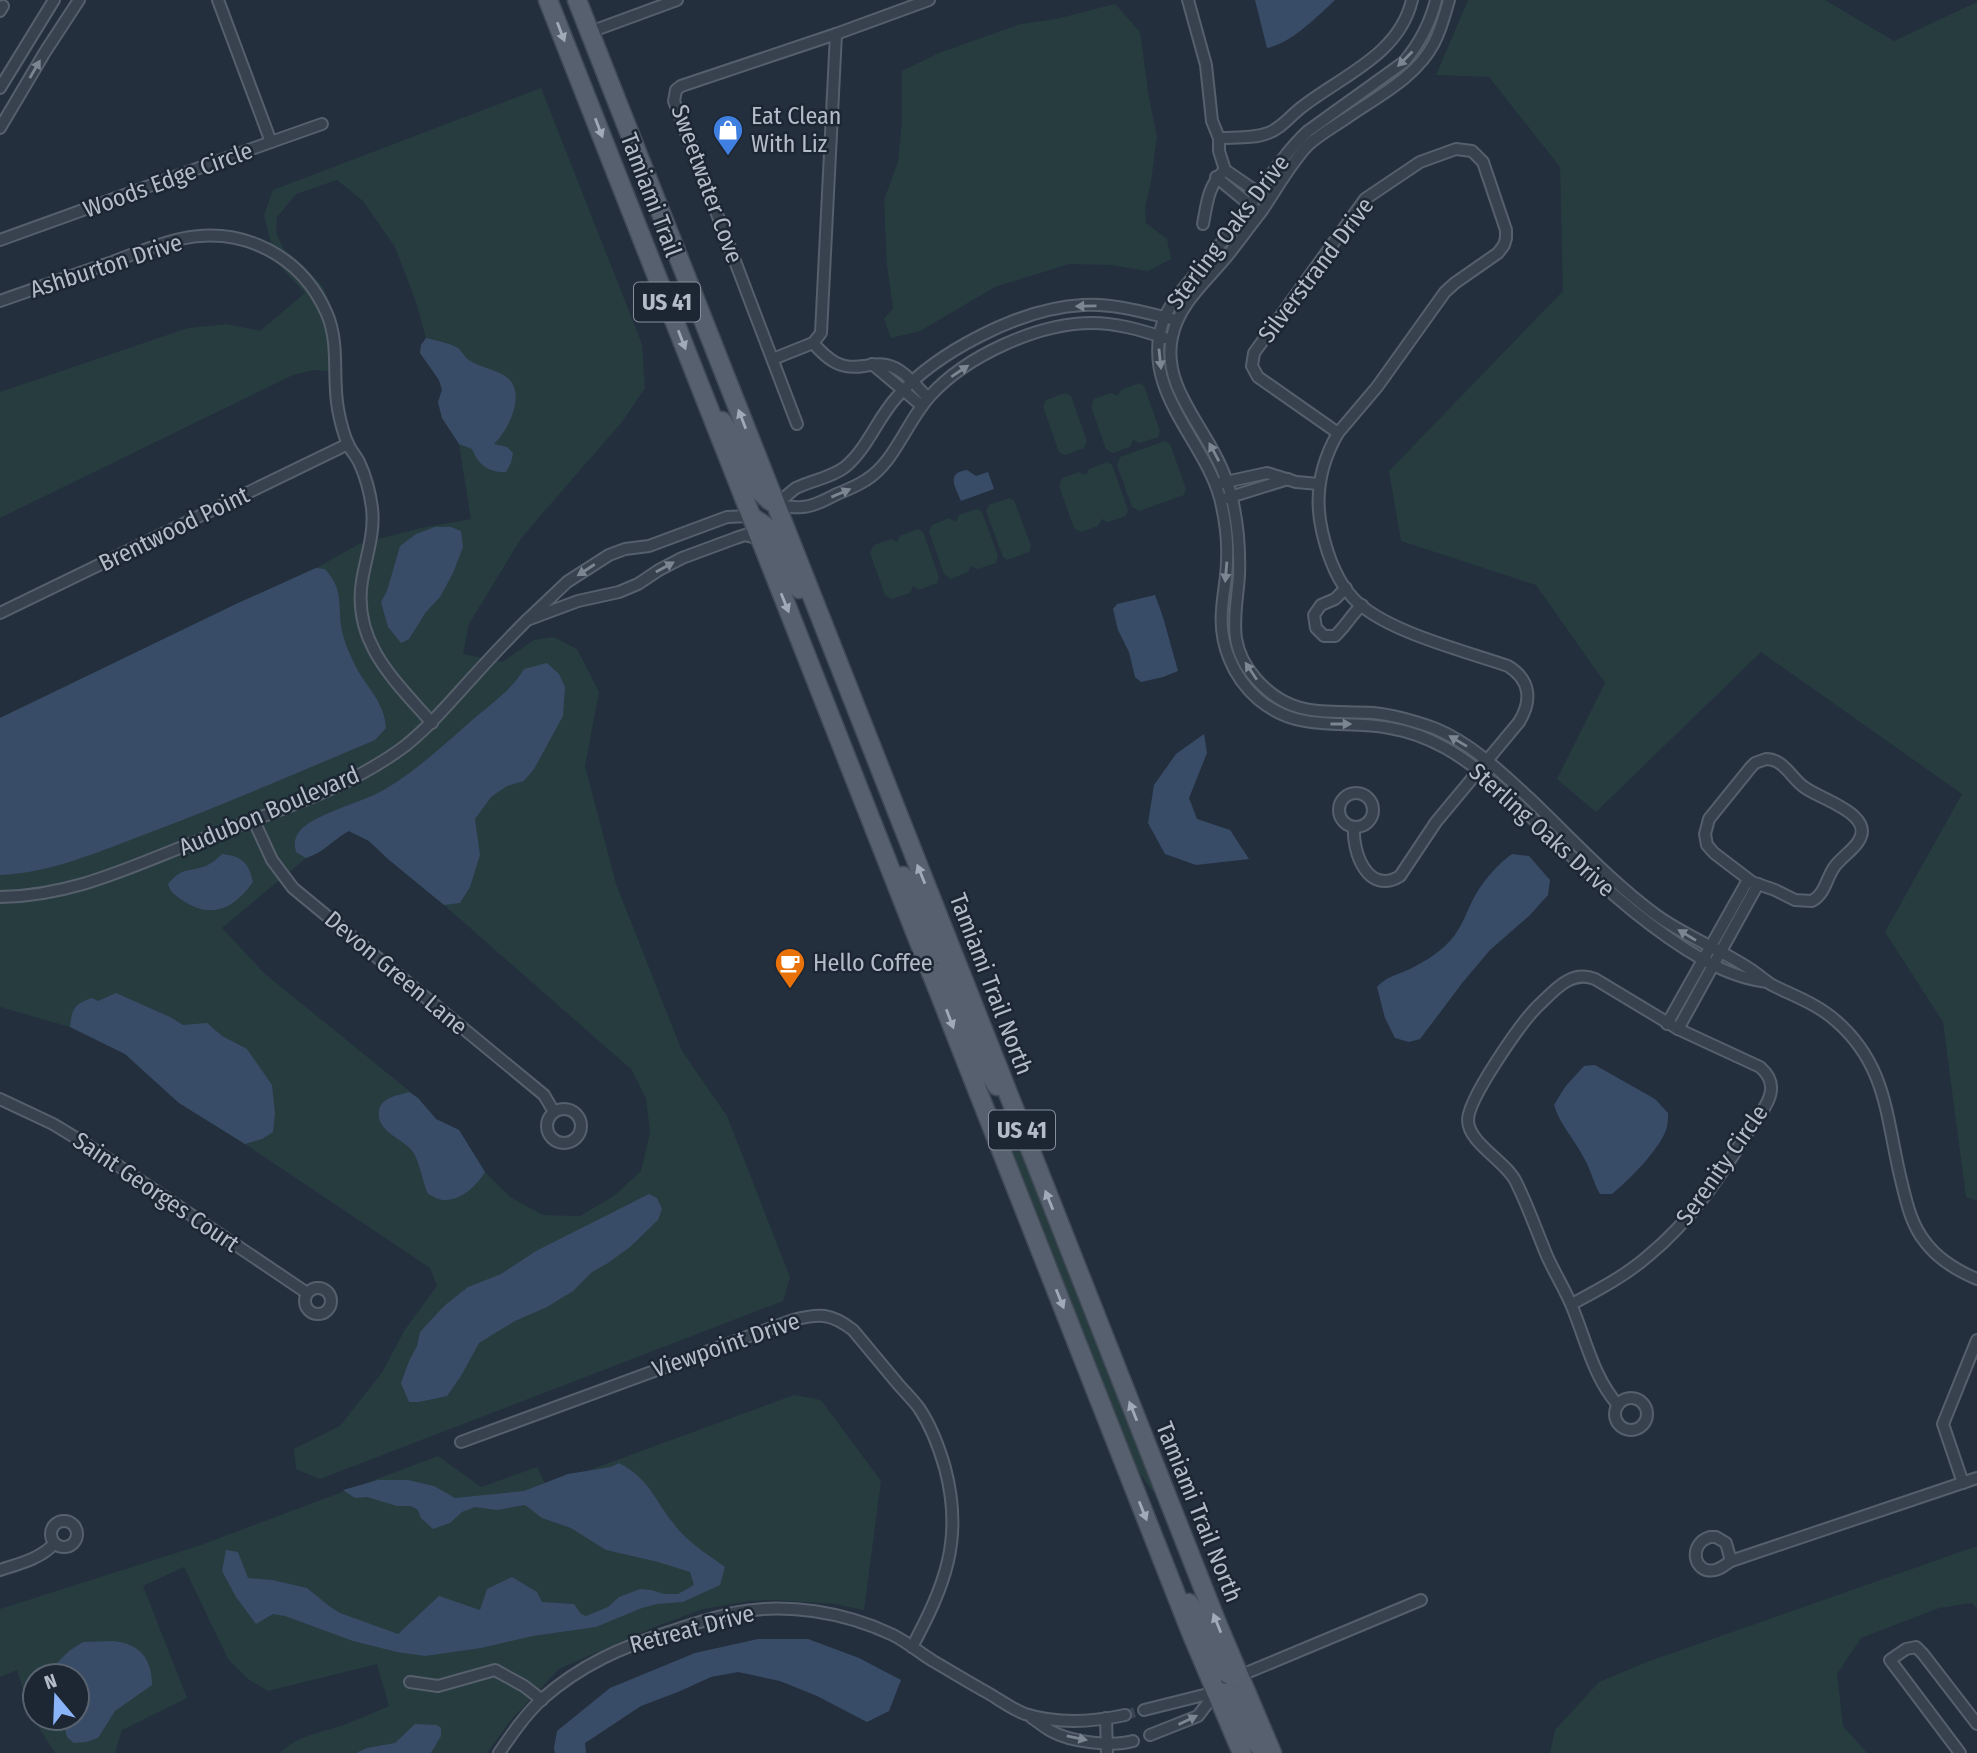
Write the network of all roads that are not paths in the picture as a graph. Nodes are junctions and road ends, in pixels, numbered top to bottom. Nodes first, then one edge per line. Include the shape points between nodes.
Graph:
1 (54, 0) edge
2 (79, 0) edge
3 (218, 0) edge
4 (548, 0) edge
5 (577, 0) edge
6 (677, 0) edge
7 (929, 0) edge
8 (1188, 0) edge
9 (1412, 0) edge
10 (1436, 0) edge
11 (1448, 0) edge
12 (590, 32) junction
13 (836, 34) junction
14 (0, 88) edge
15 (322, 124) dead end
16 (0, 128) edge
17 (1219, 138) junction
18 (271, 142) junction
19 (1221, 174) junction
20 (1258, 193) junction
21 (1269, 200) junction
22 (1250, 205) junction
23 (1260, 213) junction
24 (1203, 224) dead end
25 (0, 240) edge
26 (0, 301) edge
27 (1165, 318) junction
28 (1177, 321) junction
29 (1165, 338) junction
30 (813, 343) junction
31 (773, 359) junction
32 (872, 365) junction
33 (911, 382) junction
34 (700, 386) junction
35 (902, 391) junction
36 (925, 402) junction
37 (797, 424) dead end
38 (1338, 433) junction
39 (348, 444) junction
40 (1288, 479) junction
41 (1221, 483) junction
42 (1319, 484) junction
43 (1226, 498) junction
44 (776, 505) junction
45 (751, 516) junction
46 (760, 539) junction
47 (1346, 588) junction
48 (1362, 605) junction
49 (0, 613) edge
50 (527, 620) junction
51 (831, 647) junction
52 (432, 723) junction
53 (1483, 766) junction
54 (254, 821) junction
55 (872, 821) junction
56 (1354, 827) dead end
57 (1753, 882) junction
58 (0, 897) edge
59 (1715, 950) junction
60 (956, 961) junction
61 (1708, 962) junction
62 (931, 973) junction
63 (1767, 982) junction
64 (1672, 1027) junction
65 (0, 1099) edge
66 (554, 1112) dead end
67 (1016, 1116) junction
68 (1977, 1279) edge
69 (307, 1293) dead end
70 (1572, 1304) junction
71 (1977, 1340) edge
72 (1618, 1405) dead end
73 (461, 1442) dead end
74 (1977, 1478) edge
75 (1964, 1483) junction
76 (54, 1544) dead end
77 (1162, 1559) junction
78 (1731, 1561) dead end
79 (0, 1570) edge
80 (1421, 1600) dead end
81 (912, 1647) junction
82 (1239, 1676) junction
83 (410, 1682) dead end
84 (1216, 1692) junction
85 (542, 1700) junction
86 (1144, 1710) tunnel mouth
87 (1027, 1714) junction
88 (1125, 1715) tunnel mouth
89 (1106, 1718) junction
90 (1977, 1724) edge
91 (1150, 1735) dead end
92 (1133, 1741) dead end
93 (1107, 1748) edge
94 (499, 1753) edge
95 (1242, 1753) edge
96 (1264, 1753) edge
97 (1272, 1753) edge
98 (1960, 1753) edge

1 - 14 street
16 -> 2 street
3 - 18 street, Woods Edge Circle
4 -> 34 main road, Tamiami Trail / US 41
5 - 12 main road, US 41
6 - 12 street
7 - 13 street, Sweetwater Cove
8 - 17 street
9 - 17 street via 1400,31 1389,44 1278,128 1260,135
10 -> 20 street, Sterling Oaks Drive via 1424,36 1404,62 1302,136
11 - 21 street, Sterling Oaks Drive via 1434,43 1419,65 1307,146
44 -> 12 main road, Tamiami Trail / US 41
13 - 30 street via 821,333
13 - 31 street, Sweetwater Cove via 676,90 674,101
15 - 18 street
17 - 19 street
18 - 25 street, Woods Edge Circle
19 - 20 street
19 - 22 street
19 - 24 street via 1209,190
20 - 21 street
20 - 22 street, Sterling Oaks Drive
21 - 23 street, Sterling Oaks Drive
22 - 23 street
22 - 27 street, Sterling Oaks Drive
23 - 28 street, Sterling Oaks Drive via 1184,306
26 - 39 street, Ashburton Drive via 180,239 223,235 266,248 293,265 328,316 335,350 336,400
27 - 28 street
27 - 29 street, Sterling Oaks Drive
27 -> 33 street via 1119,307 1084,304 1057,308 976,339
28 - 29 street, Sterling Oaks Drive
36 -> 29 street via 968,365 1039,331 1094,323
29 - 41 street, Sterling Oaks Drive via 1178,391 1207,439
30 - 31 street
30 - 32 street via 835,364 850,368
31 - 37 street, Sweetwater Cove
32 - 33 street via 895,368
32 - 35 street
33 - 35 street
33 - 36 street
34 - 44 main road via 739,448 756,488
34 - 45 main road, Tamiami Trail / US 41
35 - 36 street
35 - 44 street via 843,468 797,488
44 -> 36 street via 805,508 867,480
38 - 38 street, Silverstrand Drive via 1445,292 1504,246 1506,230 1485,166 1472,151 1456,149 1420,162 1365,199 1254,353 1252,366 1258,377
38 - 42 street, Silverstrand Drive
39 - 49 street, Brentwood Point
39 - 52 street, Ashburton Drive via 364,472 372,508 372,539 361,592 365,630 385,670
40 - 41 street via 1267,473
40 - 42 street
40 - 43 street
41 - 43 street, Sterling Oaks Drive
42 - 47 street, Silverstrand Drive via 1323,537
43 - 53 street, Sterling Oaks Drive via 1239,533 1235,632 1252,675 1276,697 1304,710 1378,713 1440,730 1463,743
44 - 51 main road, Tamiami Trail North / US 41
45 - 46 main road, Tamiami Trail / US 41
45 -> 50 street, Audubon Boulevard via 727,516 649,546 609,555 568,582
45 - 51 main road via 773,536
50 -> 46 street, Audubon Boulevard via 619,592 682,558 736,538
46 -> 55 main road, Tamiami Trail North / US 41
47 - 48 street, Silverstrand Drive
47 - 48 street via 1321,605 1314,615 1316,628 1324,636 1335,636
48 - 53 street, Silverstrand Drive via 1389,624 1508,666 1521,677 1528,695 1524,713
50 - 52 street, Audubon Boulevard
60 -> 51 main road, Tamiami Trail North / US 41
52 - 54 street, Audubon Boulevard via 356,777
53 - 56 street, Silverstrand Drive via 1394,880 1381,881 1366,872 1354,844
59 -> 53 street, Sterling Oaks Drive via 1655,915 1507,778
53 - 61 street, Sterling Oaks Drive via 1497,785 1630,910
54 - 58 street, Audubon Boulevard via 98,880 37,895
54 - 66 street, Devon Green Lane via 272,860 293,888 544,1095
55 - 60 main road via 939,950
55 - 62 main road, Tamiami Trail North / US 41
57 - 57 street via 1796,900 1812,901 1823,892 1832,870 1858,842 1861,831 1853,815 1807,790 1772,759 1751,767 1705,829 1711,851
57 - 59 street
59 - 61 street
59 - 63 street, Sterling Oaks Drive
60 - 67 main road, Tamiami Trail North / US 41
61 - 63 street, Sterling Oaks Drive via 1745,979
61 - 64 street
62 - 67 main road via 942,973 951,984 983,1065
62 -> 77 main road, Tamiami Trail North / US 41
63 - 68 street, Sterling Oaks Drive via 1827,1014 1862,1050 1879,1081 1916,1229 1942,1259
64 - 70 street, Serenity Circle via 1760,1067 1769,1076 1771,1093 1685,1222 1630,1270
64 - 70 street, Serenity Circle via 1595,979 1569,979 1515,1034 1470,1112 1474,1136 1514,1177
65 - 69 street, Saint Georges Court via 86,1144
82 -> 67 main road, Tamiami Trail North / US 41
70 - 72 street, Serenity Circle via 1601,1382
71 - 75 street via 1943,1424
73 - 81 street, Viewpoint Drive via 793,1320 824,1315 839,1320 919,1408 941,1453 951,1491 950,1553 932,1608
74 - 75 street
75 - 78 street
76 - 79 street via 42,1554
77 - 82 main road via 1201,1622 1222,1670
77 - 84 main road, Tamiami Trail North / US 41
80 - 82 street
81 - 85 street, Retreat Drive via 895,1636 830,1614 750,1611 621,1648 579,1671
81 - 87 street, Retreat Drive
82 - 97 main road, Tamiami Trail North / US 41
83 - 85 street via 438,1686 495,1670
84 - 86 street
91 -> 84 street via 1198,1716
84 - 95 main road, Tamiami Trail North / US 41
84 - 96 main road via 1231,1696
85 - 94 street, Retreat Drive
87 - 89 street, Retreat Drive via 1084,1721
87 -> 93 street, Retreat Drive via 1052,1732
88 - 89 street, Retreat Drive
89 - 93 street
90 - 98 street via 1916,1647 1891,1660
92 - 93 street, Retreat Drive

